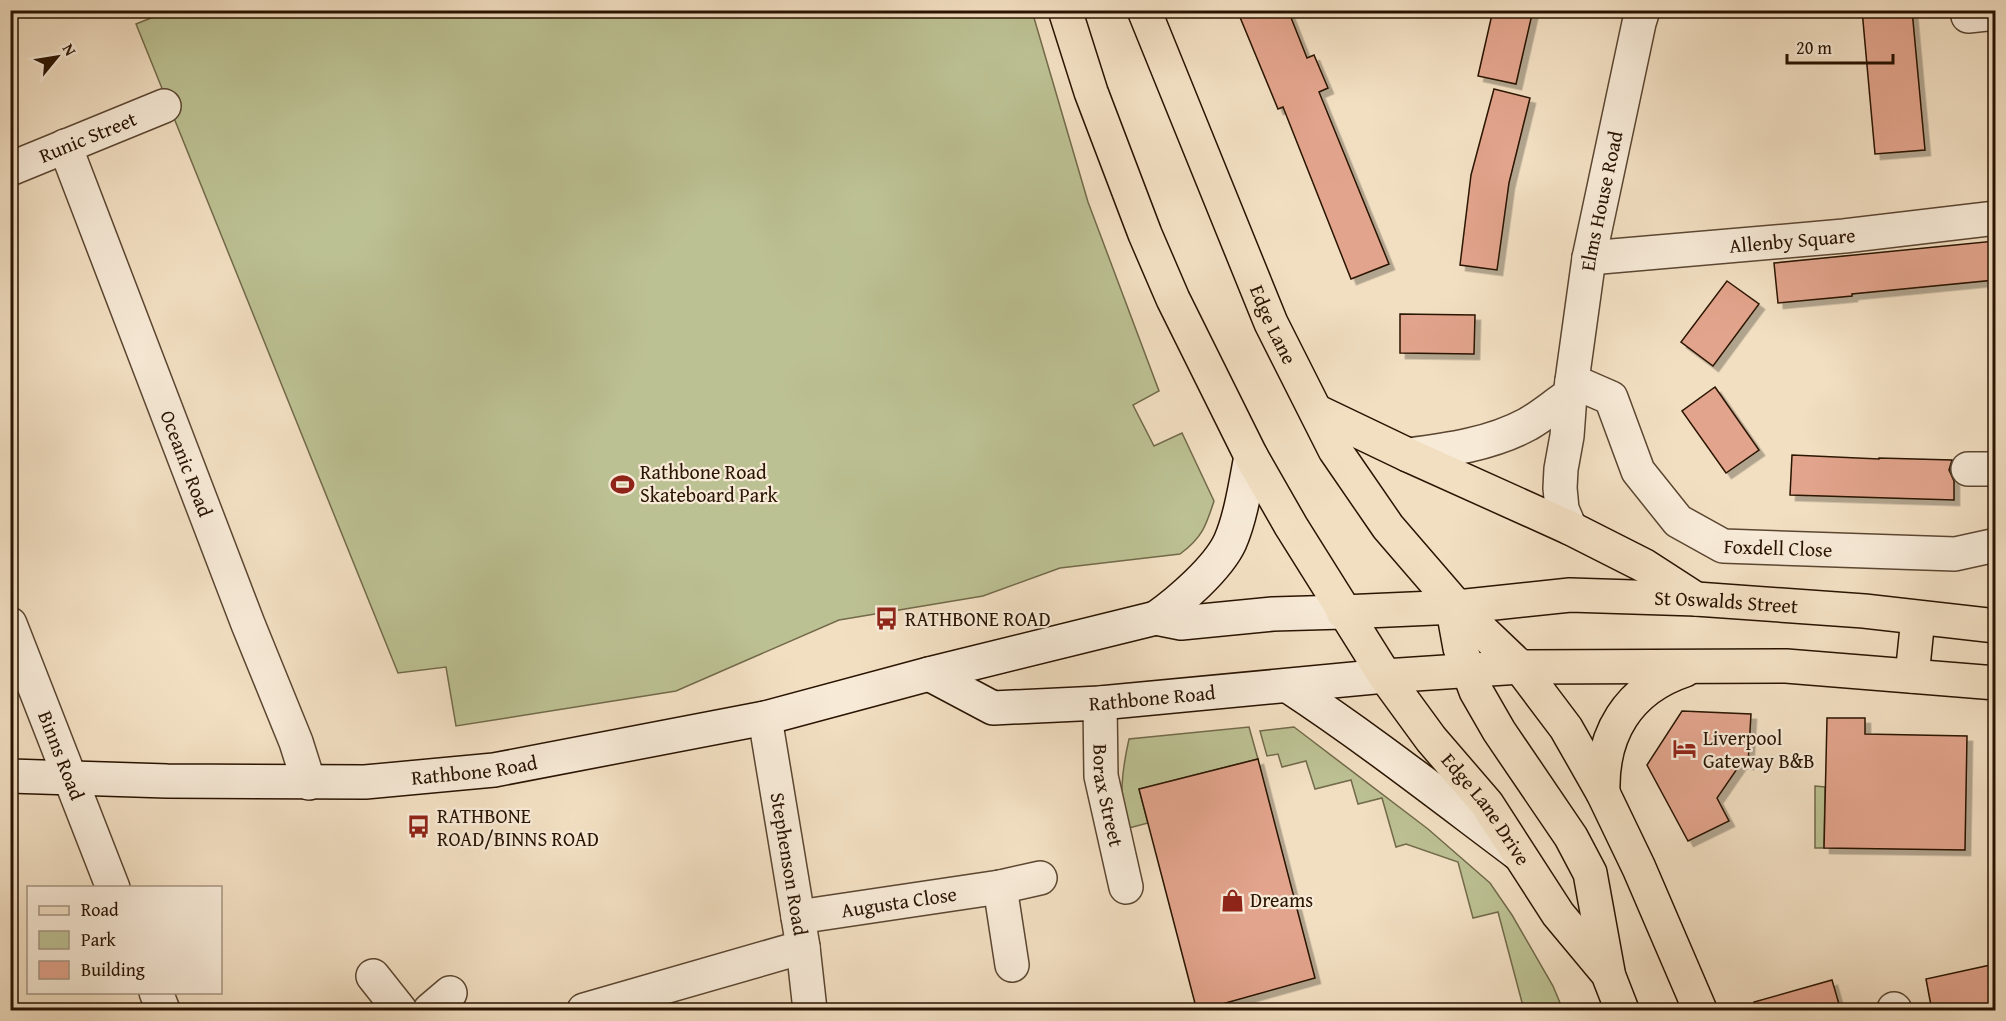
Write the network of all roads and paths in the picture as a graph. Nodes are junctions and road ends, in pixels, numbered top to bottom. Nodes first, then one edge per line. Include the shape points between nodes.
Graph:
1 (1065, 10) edge
2 (1144, 10) edge
3 (1643, 10) edge
4 (164, 106) dead end
5 (65, 146) junction
6 (10, 169) edge
7 (1995, 218) edge
8 (1589, 258) junction
9 (1571, 388) junction
10 (1316, 411) junction
11 (1408, 455) junction
12 (1251, 456) junction
13 (1570, 528) junction
14 (1995, 545) edge
15 (1696, 599) junction
16 (1457, 607) junction
17 (1343, 612) junction
18 (1156, 618) junction
19 (1918, 618) junction
20 (10, 624) edge
21 (1995, 626) edge
22 (1695, 666) junction
23 (1520, 667) junction
24 (1467, 670) junction
25 (929, 674) junction
26 (1385, 676) junction
27 (1912, 676) junction
28 (1995, 683) edge
29 (1288, 686) junction
30 (1100, 703) junction
31 (765, 718) junction
32 (10, 776) edge
33 (71, 778) junction
34 (309, 783) junction
35 (1603, 793) junction
36 (1521, 855) junction
37 (1040, 878) dead end
38 (112, 886) edge
39 (1000, 887) junction
40 (1126, 887) dead end
41 (801, 932) junction
42 (1012, 965) dead end
43 (1608, 975) junction
44 (373, 976) dead end
45 (156, 994) edge
46 (163, 1011) edge
47 (400, 1011) edge
48 (584, 1011) edge
49 (810, 1011) edge
50 (1622, 1011) edge
51 (1700, 1011) edge

1 - 12 main road via 1091,92 1145,234
2 - 10 main road, Edge Lane via 1270,323
3 - 8 street, Elms House Road
4 - 5 street, Runic Street
5 - 6 street, Runic Street
5 - 34 street, Oceanic Road
7 - 8 street, Allenby Square via 1844,236
8 - 9 street, Elms House Road
9 - 11 street via 1528,424 1503,435 1462,448
9 - 13 street, Elms House Road via 1560,488 1562,509
9 - 14 street, Foxdell Close via 1611,398 1638,471 1678,520 1723,546 1955,554
10 - 11 main road
10 - 16 main road, Edge Lane via 1335,450 1388,526
11 - 13 main road
12 - 17 main road
12 - 18 street via 1230,542 1179,601
13 - 15 main road via 1646,566
15 - 16 main road, St Oswalds Street via 1570,595
15 - 19 main road, St Oswalds Street
16 - 17 main road, St Oswalds Street
16 - 23 main road
16 - 24 main road via 1455,629
17 - 18 street, Rathbone Road via 1181,623
17 - 26 main road, Edge Lane Drive
18 - 25 street, Rathbone Road
19 - 21 main road, St Oswalds Street
19 - 27 main road
20 - 33 street, Binns Road
22 - 23 main road
22 - 27 main road via 1786,666
22 - 35 main road via 1648,688 1625,711 1605,758
23 - 24 main road
23 - 35 main road via 1566,728
24 - 26 main road
24 - 43 main road via 1487,712 1571,837 1590,873
25 - 30 street, Rathbone Road via 993,708
25 - 31 street, Rathbone Road
26 - 29 street, Rathbone Road
26 - 36 main road, Edge Lane Drive via 1431,739 1487,804
27 - 28 main road
29 - 30 street, Rathbone Road
29 - 36 street
30 - 40 street, Borax Street via 1101,776
31 - 34 street, Rathbone Road via 494,770
31 - 41 street, Stephenson Road
32 - 33 street, Rathbone Road
33 - 34 street, Rathbone Road
33 - 38 street, Binns Road
35 - 51 main road via 1640,868
36 - 43 main road, Edge Lane Drive via 1558,914
37 - 39 street, Augusta Close
39 - 41 street, Augusta Close
39 - 42 street
41 - 48 street, Augusta Close
41 - 49 street, Stephenson Road
43 - 50 main road, Edge Lane Drive
44 - 47 street
45 - 46 street

